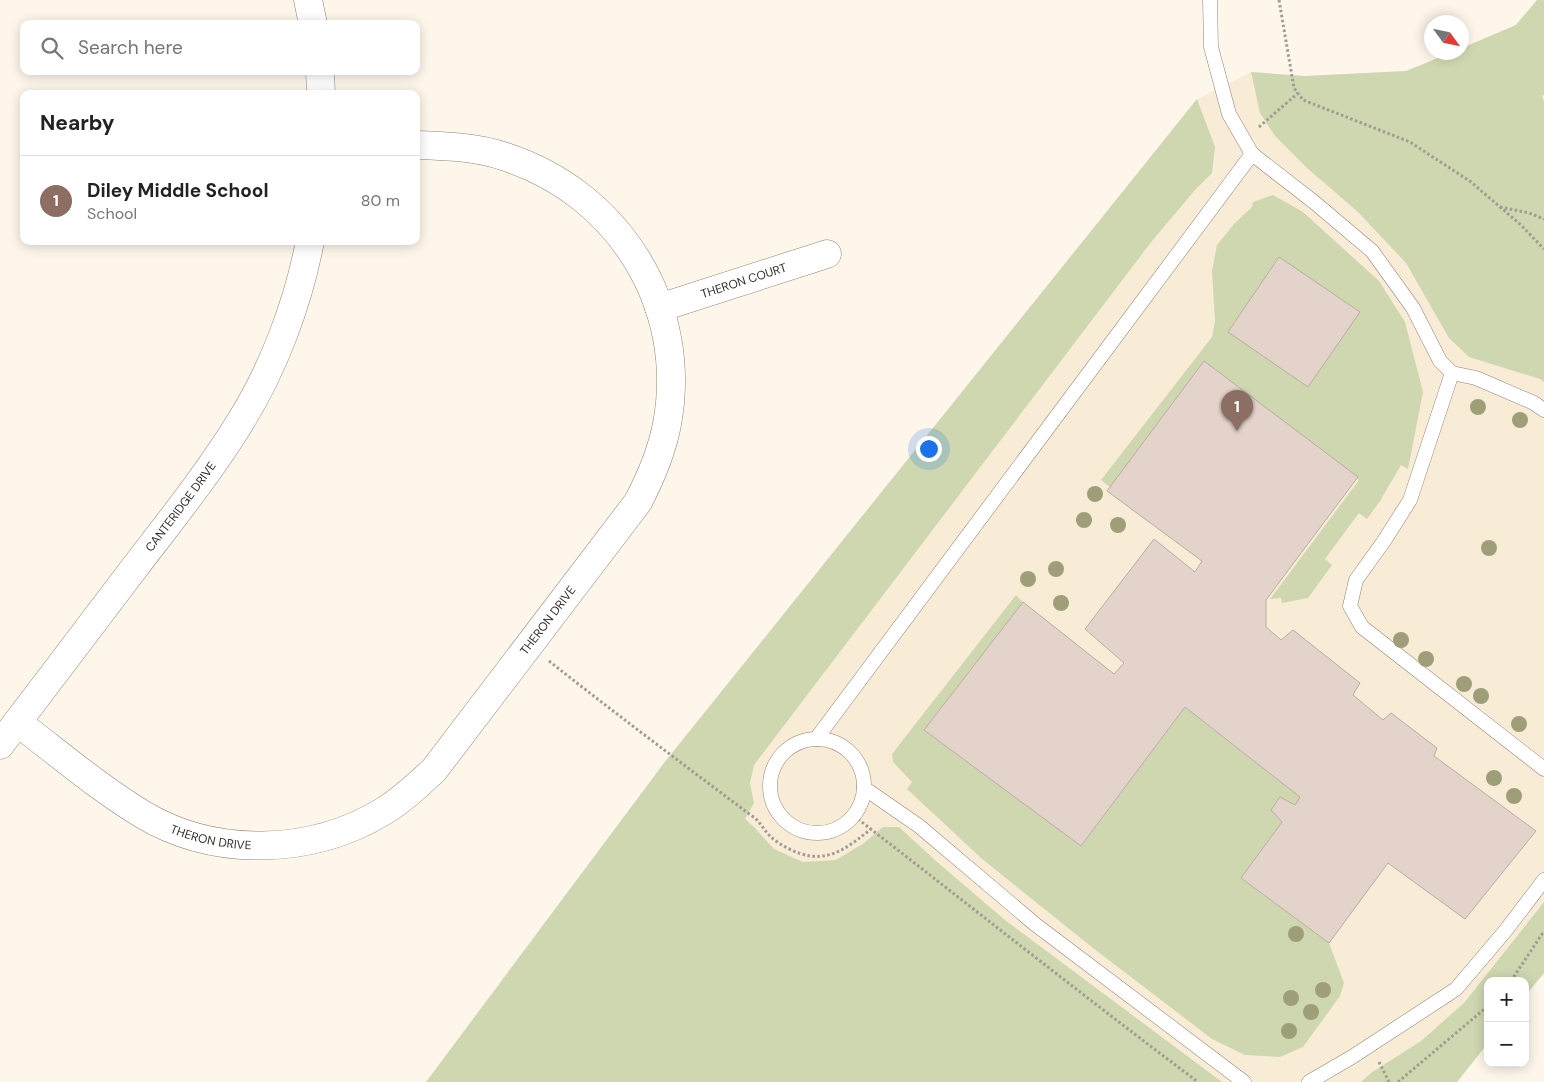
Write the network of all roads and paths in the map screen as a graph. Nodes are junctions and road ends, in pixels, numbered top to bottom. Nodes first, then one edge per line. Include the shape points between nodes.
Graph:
1 (308, 0) edge
2 (1210, 0) edge
3 (1279, 0) edge
4 (312, 20) edge
5 (320, 75) edge
6 (321, 90) edge
7 (420, 146) edge
8 (1252, 154) junction
9 (1499, 207) junction
10 (1544, 219) edge
11 (309, 245) edge
12 (1544, 249) edge
13 (827, 254) dead end
14 (659, 308) junction
15 (1452, 373) junction
16 (1544, 410) edge
17 (529, 646) junction
18 (18, 722) junction
19 (816, 739) junction
20 (0, 745) edge
21 (1544, 768) edge
22 (864, 788) junction
23 (854, 816) junction
24 (871, 829) junction
25 (1544, 880) edge
26 (1544, 931) edge
27 (1515, 977) edge
28 (1484, 1009) edge
29 (1198, 1082) edge
30 (1244, 1082) edge
31 (1309, 1082) edge
32 (1398, 1082) edge

1 - 4 street
2 - 8 lane via 1211,47 1229,114
3 - 9 path via 1294,88 1303,100 1410,142 1471,182
5 - 6 street
7 - 14 street, THERON DRIVE via 444,146 506,157 564,184 597,210 625,242 648,278
8 - 15 lane via 1372,251 1413,308 1440,361
8 - 19 lane
9 - 10 path
9 - 12 path
11 - 18 street, CANTERIDGE DRIVE via 293,307 270,366 240,422 202,479
13 - 14 street, THERON COURT
14 - 17 street, THERON DRIVE via 667,338 671,380 667,423 648,483 623,523
15 - 16 lane via 1476,378
15 - 21 lane via 1410,500 1356,580 1350,606 1362,627
17 - 18 street, THERON DRIVE via 434,770 402,799 347,830 306,842 264,846 222,843 161,824 118,798
17 - 24 path via 757,819 770,836 789,849 810,856 832,855 848,848
18 - 20 street, CANTERIDGE DRIVE
19 - 22 lane via 831,741 845,748 856,759 863,772
19 - 23 lane via 801,742 777,761 771,791 775,806 784,819 811,833 827,832
22 - 23 lane
22 - 30 lane via 919,826 1036,925
23 - 24 path
24 - 29 path
25 - 31 lane via 1456,988
26 - 27 path
28 - 32 path

